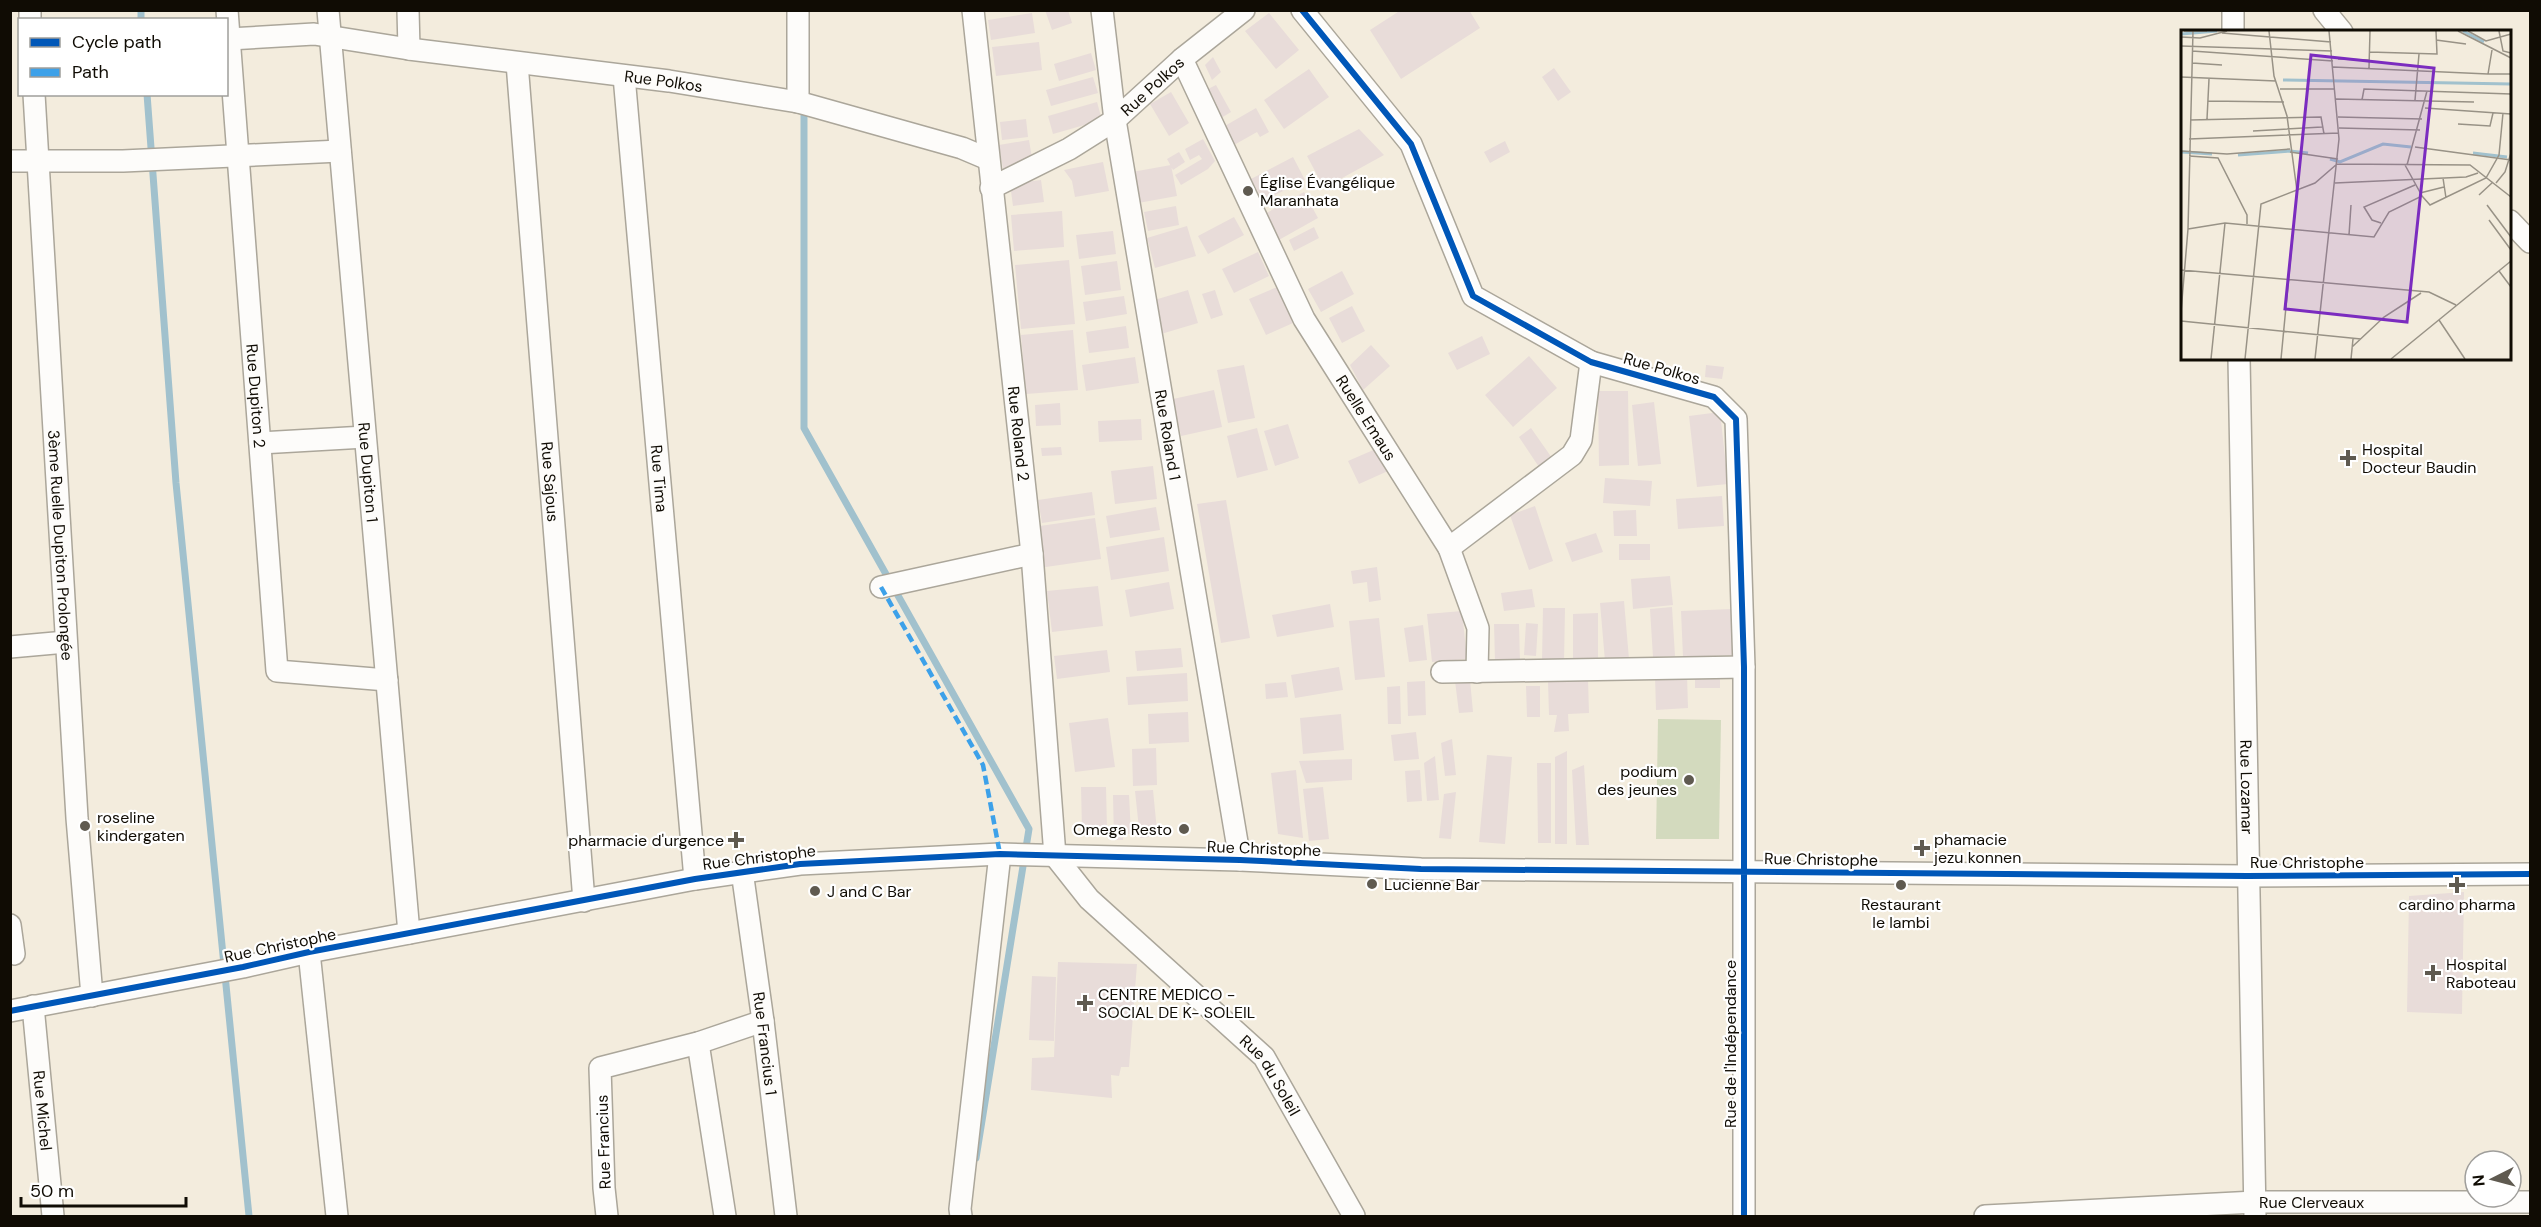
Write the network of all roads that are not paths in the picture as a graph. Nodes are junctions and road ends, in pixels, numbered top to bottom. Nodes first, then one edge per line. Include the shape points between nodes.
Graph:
1 (328, 10) edge
2 (408, 10) edge
3 (798, 10) edge
4 (973, 10) edge
5 (1102, 10) edge
6 (1244, 10) edge
7 (1302, 10) edge
8 (2233, 10) edge
9 (2324, 10) edge
10 (228, 20) edge
11 (2233, 30) edge
12 (2340, 30) edge
13 (331, 38) junction
14 (230, 39) junction
15 (409, 49) junction
16 (1182, 59) junction
17 (517, 63) junction
18 (624, 75) junction
19 (34, 96) edge
20 (803, 103) junction
21 (1115, 120) junction
22 (340, 151) junction
23 (238, 156) junction
24 (988, 159) junction
25 (10, 161) edge
26 (37, 162) junction
27 (991, 188) junction
28 (2511, 222) edge
29 (2530, 242) edge
30 (2239, 360) edge
31 (1591, 362) junction
32 (365, 437) junction
33 (260, 443) junction
34 (1449, 548) junction
35 (1032, 554) junction
36 (882, 587) dead end
37 (66, 642) junction
38 (10, 647) edge
39 (1744, 667) junction
40 (1442, 672) dead end
41 (1477, 672) junction
42 (387, 680) junction
43 (1000, 854) junction
44 (1055, 856) junction
45 (1240, 860) junction
46 (742, 871) junction
47 (1744, 872) junction
48 (2530, 874) edge
49 (2247, 876) junction
50 (696, 879) junction
51 (584, 901) junction
52 (10, 925) edge
53 (409, 933) junction
54 (309, 952) junction
55 (14, 954) dead end
56 (93, 996) junction
57 (33, 1006) junction
58 (10, 1011) edge
59 (764, 1021) junction
60 (698, 1043) junction
61 (2530, 1202) edge
62 (2255, 1209) edge
63 (53, 1216) edge
64 (337, 1216) edge
65 (608, 1216) edge
66 (724, 1216) edge
67 (786, 1216) edge
68 (961, 1216) edge
69 (1354, 1216) edge
70 (1744, 1216) edge
71 (1984, 1216) edge

1 - 13 street, Rue Dupiton 1
2 - 15 street
3 - 20 street
4 - 24 street, Rue Roland 2
5 - 21 street, Rue Roland 1
6 - 16 street, Rue Polkos
7 - 31 street, Rue Polkos via 1411,144 1473,296
8 - 11 street
9 - 12 street
10 - 14 street, Rue Dupiton 2
13 - 14 street, Rue Polkos via 314,34
13 - 15 street, Rue Polkos
13 - 22 street, Rue Dupiton 1
14 - 23 street, Rue Dupiton 2
15 - 17 street, Rue Polkos
16 - 21 street, Rue Polkos
16 - 34 street, Ruelle Emaus via 1304,319
17 - 18 street, Rue Polkos
17 - 51 street, Rue Sajous
18 - 20 street, Rue Polkos
18 - 50 street, Rue Tima
19 - 26 street, 3ème Ruelle Dupiton Prolongée
20 - 24 street, Rue Polkos
21 - 27 street, Rue Polkos via 1069,149
21 - 45 street, Rue Roland 1
22 - 23 street
22 - 32 street, Rue Dupiton 1
23 - 26 street
23 - 33 street, Rue Dupiton 2
24 - 27 street, Rue Roland 2
25 - 26 street
26 - 37 street, 3ème Ruelle Dupiton Prolongée
27 - 35 street, Rue Roland 2
28 - 29 street
30 - 49 street, Rue Lozamar
31 - 34 street via 1581,440 1572,455
31 - 39 street, Rue Polkos via 1714,397 1736,419
32 - 33 street
32 - 42 street, Rue Dupiton 1
33 - 42 street, Rue Dupiton 2 via 277,671
34 - 41 street, Ruelle Emaus via 1478,628
35 - 36 street
35 - 44 street, Rue Roland 2
37 - 38 street
37 - 56 street, 3ème Ruelle Dupiton Prolongée
39 - 41 street
39 - 47 street, Rue Polkos
40 - 41 street
42 - 53 street, Rue Dupiton 1
43 - 44 street, Rue Christophe
43 - 46 street, Rue Christophe via 800,864
43 - 68 street
44 - 45 street, Rue Christophe
44 - 69 street, Rue du Soleil via 1089,899 1264,1058
45 - 47 street, Rue Christophe via 1421,869
46 - 50 street, Rue Christophe
46 - 59 street, Rue Francius 1
47 - 49 street, Rue Christophe
47 - 70 street, Rue de l'Indépendance
48 - 49 street, Rue Christophe
49 - 62 street, Rue Lozamar
50 - 51 street, Rue Christophe
51 - 53 street, Rue Christophe
52 - 55 street
53 - 54 street, Rue Christophe
54 - 56 street, Rue Christophe
54 - 64 street
56 - 57 street, Rue Christophe
57 - 58 street, Rue Christophe
57 - 63 street, Rue Michel
59 - 60 street
59 - 67 street, Rue Francius 1
60 - 65 street, Rue Francius via 600,1068
60 - 66 street
61 - 62 street, Rue Clerveaux
62 - 71 street, Rue Clerveaux

